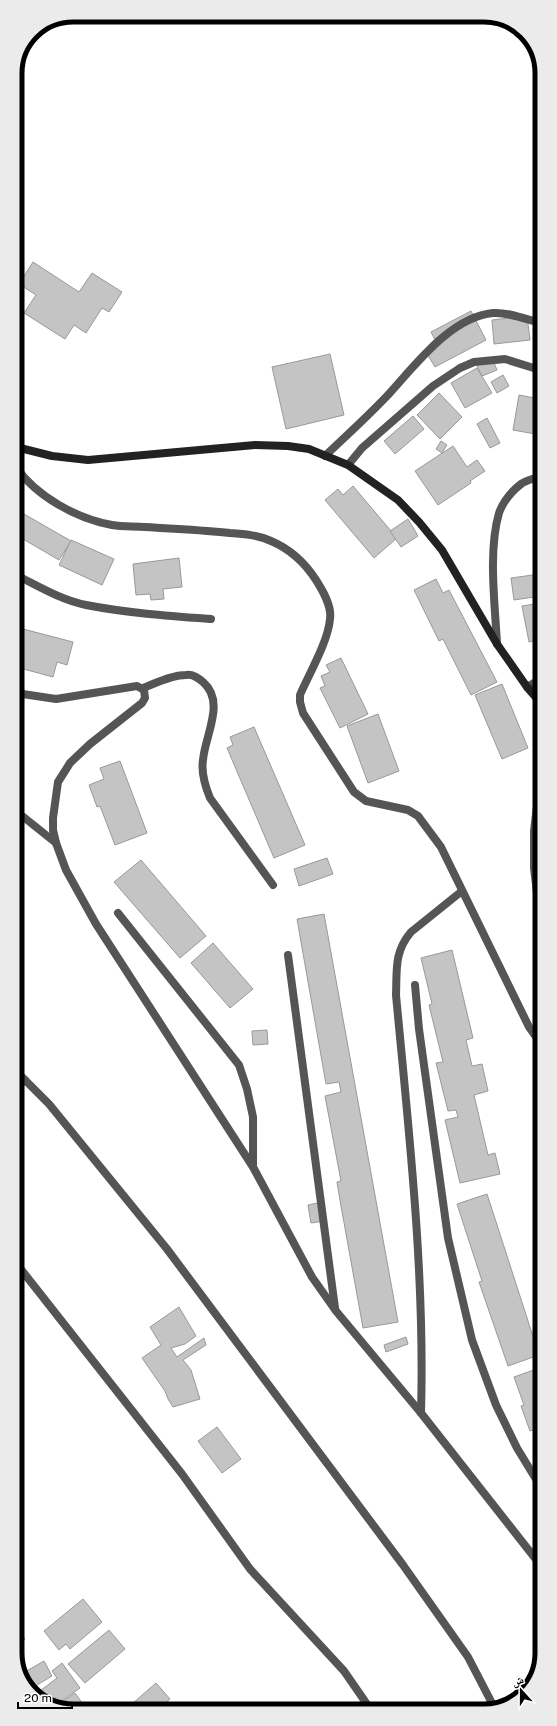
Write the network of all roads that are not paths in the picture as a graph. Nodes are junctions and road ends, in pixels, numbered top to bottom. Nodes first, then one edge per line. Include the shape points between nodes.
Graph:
1 (535, 321) edge
2 (535, 368) edge
3 (22, 448) edge
4 (326, 456) junction
5 (348, 465) junction
6 (22, 474) edge
7 (535, 478) edge
8 (22, 578) edge
9 (211, 619) dead end
10 (497, 644) junction
11 (535, 682) edge
12 (527, 687) junction
13 (143, 688) junction
14 (22, 694) edge
15 (535, 696) edge
16 (22, 816) edge
17 (535, 823) edge
18 (56, 842) junction
19 (534, 868) joint
20 (535, 876) edge
21 (273, 885) dead end
22 (462, 891) junction
23 (118, 913) dead end
24 (288, 955) dead end
25 (415, 985) dead end
26 (535, 1036) edge
27 (22, 1076) edge
28 (26, 1080) junction
29 (22, 1083) edge
30 (253, 1167) junction
31 (22, 1271) edge
32 (336, 1311) junction
33 (421, 1413) junction
34 (535, 1478) edge
35 (535, 1558) edge
36 (492, 1703) edge
37 (367, 1704) edge

1 - 4 street via 502,313 462,324 438,342
2 - 5 street via 505,359 474,362 460,368 433,386 362,448
3 - 4 street via 52,456 88,460 254,446 288,446
4 - 5 street
5 - 10 street via 398,500 419,522 442,550
6 - 22 street via 51,500 77,516 112,525 254,536 270,540 282,547 307,567 319,584 330,618 324,642 300,695 303,713 354,792 366,801 408,810 424,822 441,847
7 - 10 street via 522,483 510,494 500,512 494,535
8 - 9 street via 58,596 85,605
10 - 12 street
11 - 12 street
12 - 15 street
13 - 14 street via 137,686 56,699
13 - 18 street via 145,695 142,703 75,758 58,782 53,818
13 - 21 street via 187,675 198,678 209,688 214,708 202,761 206,788 210,798
16 - 18 street
17 - 19 street
18 - 30 street via 66,870 96,924
19 - 20 street
22 - 26 street
22 - 33 street via 411,932 404,940 397,962 396,995 416,1203 422,1366
23 - 30 street via 239,1064 253,1117
24 - 32 street
25 - 34 street via 448,1238 472,1340 496,1405
27 - 28 street
28 - 29 street
28 - 36 street via 49,1104 172,1256 403,1565 468,1657
30 - 32 street via 312,1277
31 - 37 street via 182,1474 250,1569 344,1671
32 - 33 street
33 - 35 street

